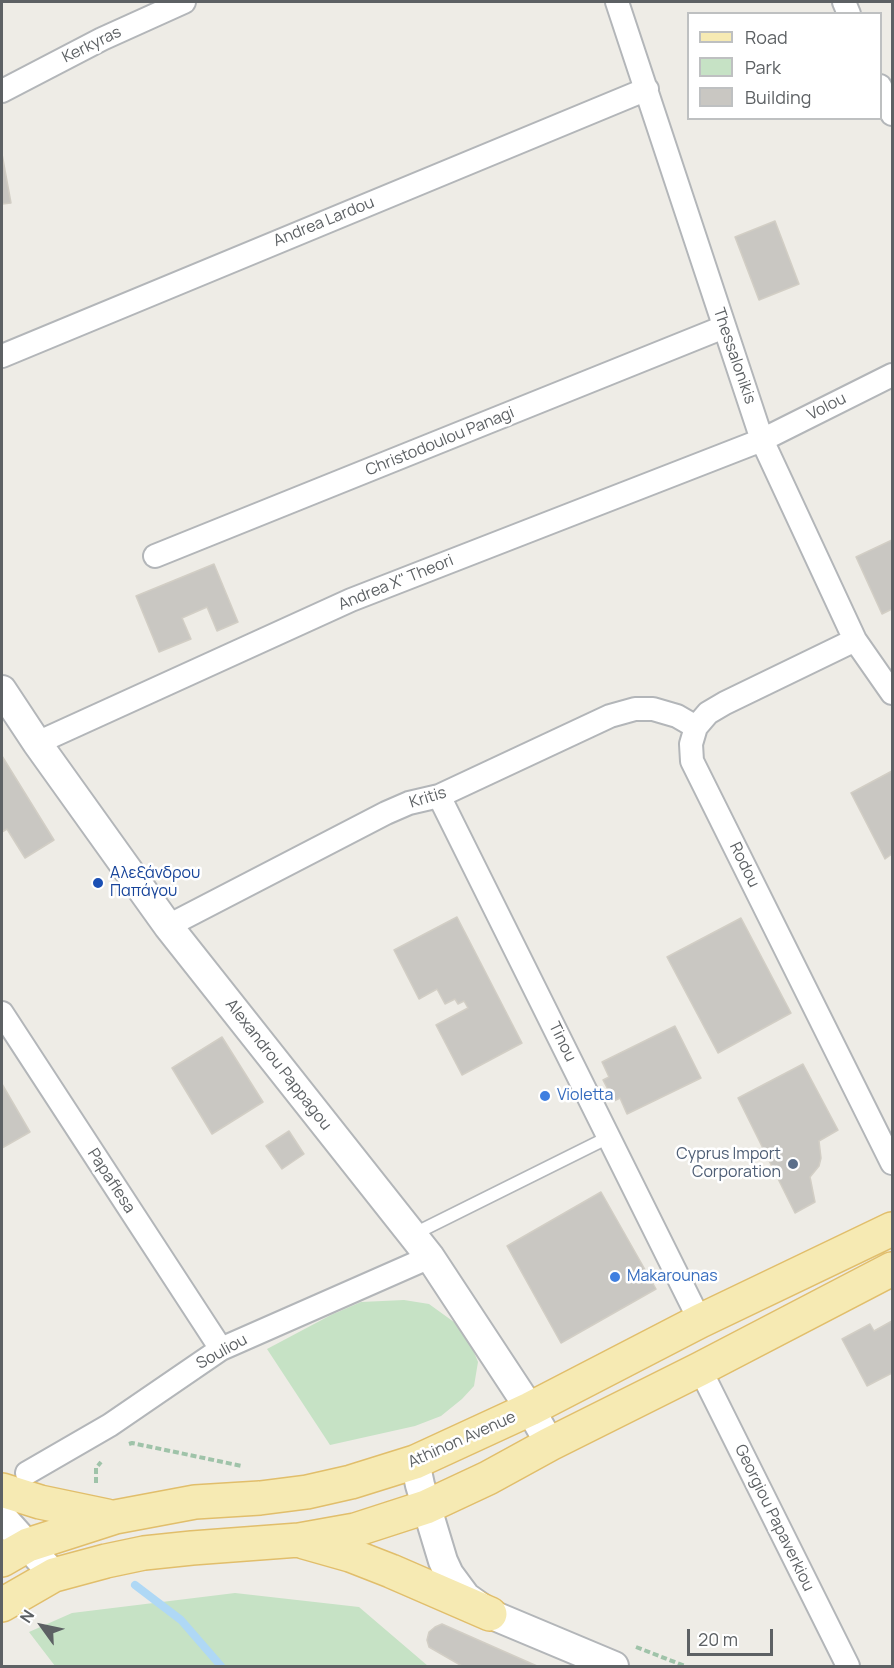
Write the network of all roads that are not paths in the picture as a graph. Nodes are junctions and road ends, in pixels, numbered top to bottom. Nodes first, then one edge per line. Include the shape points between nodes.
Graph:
1 (184, 2) edge
2 (617, 2) edge
3 (646, 89) junction
4 (2, 91) edge
5 (882, 91) edge
6 (892, 114) edge
7 (724, 327) junction
8 (2, 356) edge
9 (892, 375) edge
10 (762, 440) junction
11 (155, 556) dead end
12 (855, 640) junction
13 (885, 665) edge
14 (892, 693) edge
15 (5, 702) edge
16 (696, 726) junction
17 (37, 743) junction
18 (440, 796) junction
19 (168, 926) junction
20 (2, 1013) edge
21 (609, 1137) junction
22 (892, 1163) edge
23 (892, 1229) edge
24 (412, 1235) junction
25 (430, 1257) junction
26 (892, 1269) edge
27 (700, 1321) junction
28 (221, 1349) junction
29 (700, 1369) junction
30 (530, 1409) junction
31 (550, 1444) junction
32 (415, 1462) junction
33 (14, 1482) edge
34 (426, 1507) junction
35 (2, 1517) edge
36 (115, 1517) junction
37 (298, 1540) junction
38 (10, 1556) edge
39 (43, 1581) junction
40 (2, 1605) edge
41 (490, 1614) junction
42 (614, 1666) edge
43 (848, 1666) edge

1 - 4 street, Kerkyras
2 - 3 street, Thessalonikis
3 - 7 street, Thessalonikis
3 - 8 street, Andrea Lardou
5 - 6 street
7 - 10 street, Thessalonikis
7 - 11 street, Christodoulou Panagi
9 - 10 street, Volou
10 - 12 street, Thessalonikis
10 - 17 street, Andrea X" Theori via 351,600
12 - 13 street, Thessalonikis
12 - 16 street via 725,703
13 - 14 street, Thessalonikis
15 - 17 street, Alexandrou Pappagou
16 - 18 street, Kritis via 653,709 635,709 610,716
16 - 22 street, Rodou via 692,761
17 - 19 street, Alexandrou Pappagou
18 - 19 street, Kritis via 386,813
18 - 21 street, Tinou
19 - 24 street, Alexandrou Pappagou
20 - 28 street, Papaflesa
21 - 24 lane
21 - 27 street, Tinou
23 - 27 main road, Athinon Avenue
24 - 25 street, Alexandrou Pappagou
25 - 28 street, Souliou
25 - 30 street, Alexandrou Pappagou
26 - 29 main road
27 - 30 main road, Athinon Avenue
28 - 33 street, Souliou via 110,1425
29 - 31 main road
29 - 43 street, Georgiou Papaverkiou
30 - 31 street, Alexandrou Pappagou
30 - 32 main road, Athinon Avenue
31 - 34 main road
32 - 34 street
32 - 36 main road, Athinon Avenue via 307,1492 195,1502
33 - 36 main road via 65,1508
34 - 37 main road via 355,1530
34 - 41 street via 449,1574 466,1597
35 - 38 street
36 - 38 main road, Athinon Avenue
37 - 39 main road via 144,1553
37 - 41 main road via 350,1555
38 - 39 street
39 - 40 main road
41 - 42 street

